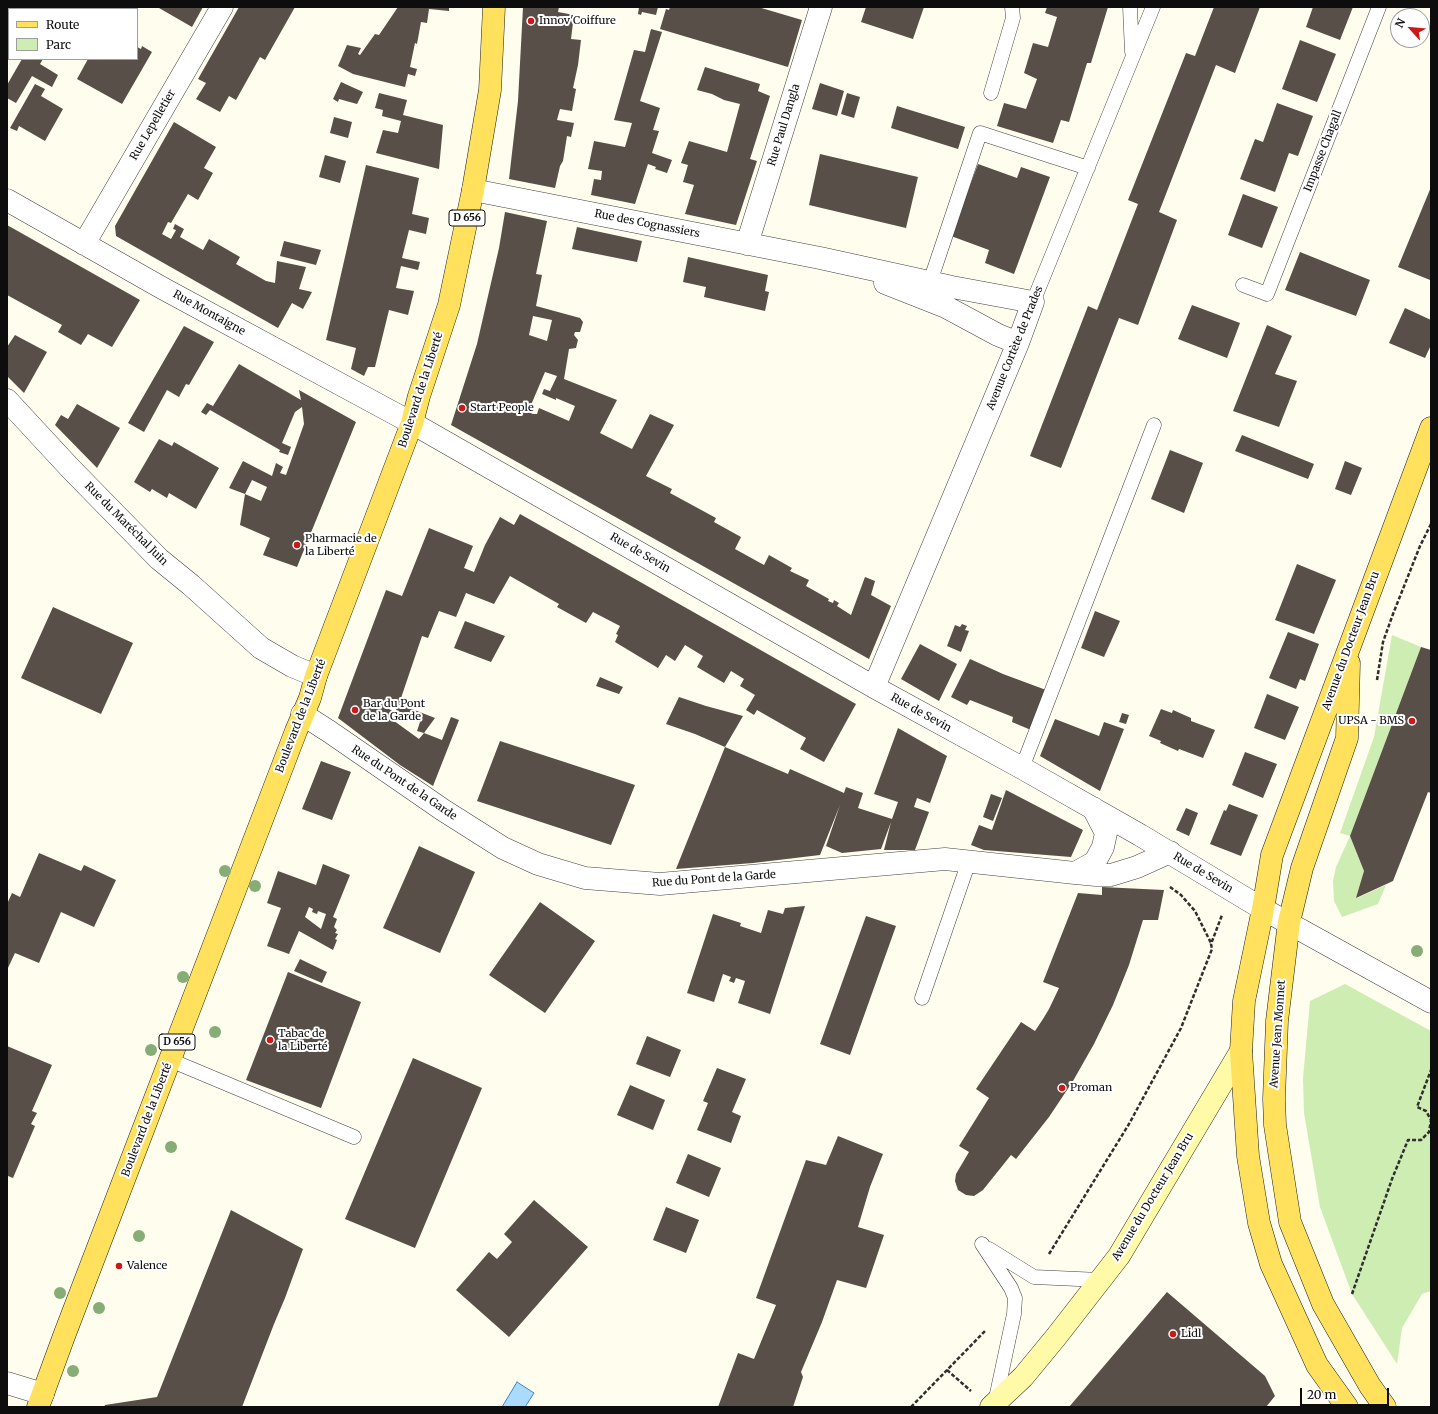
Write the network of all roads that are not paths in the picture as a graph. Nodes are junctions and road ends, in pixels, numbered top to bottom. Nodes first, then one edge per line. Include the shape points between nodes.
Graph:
1 (222, 7) edge
2 (494, 7) edge
3 (821, 7) edge
4 (1012, 7) edge
5 (1130, 7) edge
6 (1152, 7) edge
7 (1379, 7) edge
8 (1132, 56) junction
9 (991, 93) dead end
10 (1088, 168) junction
11 (473, 190) junction
12 (7, 200) edge
13 (84, 244) junction
14 (747, 244) junction
15 (820, 258) junction
16 (930, 282) junction
17 (1243, 285) dead end
18 (1033, 302) junction
19 (1018, 343) junction
20 (7, 400) edge
21 (412, 423) junction
22 (1154, 425) dead end
23 (1431, 428) edge
24 (1350, 646) junction
25 (316, 676) junction
26 (874, 687) junction
27 (302, 714) junction
28 (1022, 768) junction
29 (1092, 808) junction
30 (1170, 852) junction
31 (969, 861) junction
32 (1075, 873) junction
33 (1263, 909) junction
34 (1289, 922) junction
35 (922, 998) dead end
36 (1431, 1002) edge
37 (1241, 1051) junction
38 (170, 1060) junction
39 (354, 1137) dead end
40 (1100, 1280) junction
41 (7, 1383) edge
42 (41, 1401) edge
43 (993, 1405) edge
44 (1347, 1407) edge
45 (1385, 1407) edge

1 - 13 street, Rue Lepelletier
2 - 11 main road, Boulevard de la Liberté / D 656 via 490,90
3 - 14 street, Rue Paul Dangla
4 - 9 lane via 1013,18
5 - 8 lane
6 - 8 lane, Avenue Cortète de Prades
7 - 17 lane, Impasse Chagall via 1267,294
8 - 10 lane, Avenue Cortète de Prades
10 - 16 lane via 980,133
10 - 18 lane, Avenue Cortète de Prades
11 - 14 street, Rue des Cognassiers
11 - 21 main road, Boulevard de la Liberté / D 656 via 449,305
12 - 13 street, Rue Montaigne
13 - 21 street, Rue Montaigne
14 - 15 street, Rue des Cognassiers
15 - 16 street
15 - 19 street via 946,307
16 - 18 street
18 - 19 street, Avenue Cortète de Prades
19 - 26 street, Avenue Cortète de Prades
20 - 25 street, Rue du Maréchal Juin via 160,560 262,648 292,666
21 - 25 main road, Boulevard de la Liberté / D 656
21 - 26 street, Rue de Sevin
22 - 28 lane
23 - 24 main road, Avenue du Docteur Jean Bru
24 - 33 main road, Avenue du Docteur Jean Bru via 1272,855
24 - 34 main road, Avenue Jean Monnet via 1347,738 1302,868
25 - 27 main road, Boulevard de la Liberté / D 656
26 - 28 street, Rue de Sevin
27 - 31 street, Rue du Pont de la Garde via 503,848 538,864 585,878 660,884 945,859
27 - 38 main road, Boulevard de la Liberté / D 656
28 - 29 street, Rue de Sevin
29 - 30 street, Rue de Sevin
29 - 32 street via 1106,833 1103,847 1095,862
30 - 32 street, Rue du Pont de la Garde via 1111,875
30 - 33 street, Rue de Sevin
31 - 32 street, Rue du Pont de la Garde
31 - 35 lane
33 - 34 street, Rue de Sevin
33 - 37 main road via 1244,1001
34 - 36 street, Rue de Sevin
34 - 45 main road, Avenue Jean Monnet via 1277,1021 1274,1099 1275,1125 1290,1222 1323,1304 1370,1386
37 - 40 street, Avenue du Docteur Jean Bru via 1119,1256
37 - 44 main road via 1248,1156 1259,1223 1271,1264 1317,1365
38 - 39 lane
38 - 42 main road, Boulevard de la Liberté / D 656
40 - 43 street, Avenue du Docteur Jean Bru via 1023,1377
40 - 43 lane via 1034,1277 982,1244 1015,1298 1014,1314
41 - 42 street

